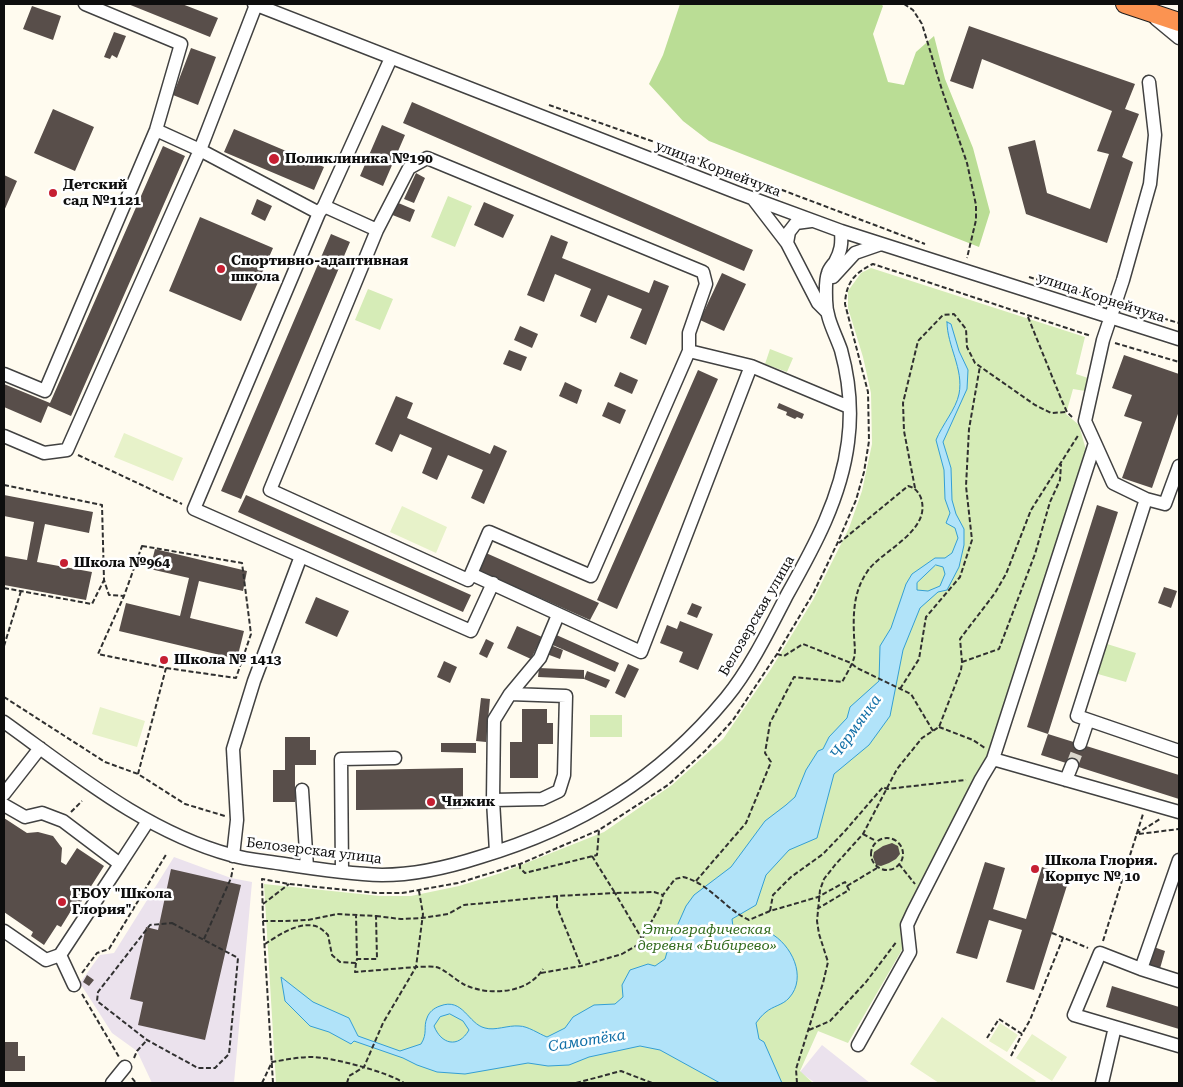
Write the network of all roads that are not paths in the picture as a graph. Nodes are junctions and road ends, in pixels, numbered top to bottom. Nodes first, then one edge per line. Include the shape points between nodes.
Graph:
1 (85, 4) edge
2 (255, 4) edge
3 (1125, 4) edge
4 (1146, 11) junction
5 (1179, 22) edge
6 (1179, 38) edge
7 (391, 58) junction
8 (1149, 82) dead end
9 (156, 130) junction
10 (200, 150) junction
11 (753, 198) junction
12 (322, 209) junction
13 (812, 220) junction
14 (377, 230) junction
15 (841, 231) junction
16 (787, 243) junction
17 (880, 244) junction
18 (827, 288) junction
19 (827, 312) junction
20 (1110, 317) junction
21 (1179, 339) edge
22 (688, 351) junction
23 (751, 366) junction
24 (4, 374) edge
25 (850, 407) junction
26 (4, 436) edge
27 (1095, 443) junction
28 (1179, 466) edge
29 (1146, 499) junction
30 (301, 556) junction
31 (471, 574) junction
32 (493, 583) junction
33 (558, 615) junction
34 (510, 694) junction
35 (1088, 720) junction
36 (4, 722) edge
37 (1080, 744) tunnel mouth
38 (40, 748) junction
39 (1179, 751) edge
40 (994, 756) junction
41 (395, 758) dead end
42 (1072, 765) tunnel mouth
43 (1066, 780) junction
44 (302, 790) dead end
45 (4, 794) edge
46 (493, 800) junction
47 (4, 805) edge
48 (1176, 811) edge
49 (148, 821) junction
50 (496, 852) junction
51 (233, 856) junction
52 (1179, 860) edge
53 (120, 864) junction
54 (307, 868) junction
55 (342, 872) junction
56 (4, 931) edge
57 (60, 956) junction
58 (1141, 969) junction
59 (1179, 981) edge
60 (74, 985) road end
61 (1115, 1027) junction
62 (858, 1045) dead end
63 (1179, 1046) edge
64 (127, 1069) road end
65 (112, 1083) edge
66 (1102, 1083) edge

1 - 9 street via 181,44
2 - 7 street, улица Корнейчука
2 - 10 street
3 - 4 highway
4 - 5 highway
4 - 6 street
7 - 11 street, улица Корнейчука
7 - 12 street
8 - 20 street via 1154,135 1150,184
9 - 10 street
9 - 24 street via 45,392
10 - 12 street
10 - 26 street via 67,450 44,453
11 - 13 street, улица Корнейчука
11 - 16 street, Белозерская улица
12 - 14 street
12 - 30 street via 194,509
13 - 15 street, улица Корнейчука
13 - 16 street via 796,223 789,232
14 - 22 street via 409,168 427,158 702,272 706,284 689,333
14 - 31 street via 270,490 468,580
15 - 17 street, улица Корнейчука
15 - 18 street, Белозерская улица via 842,245 828,273
16 - 19 street, Белозерская улица via 818,304
17 - 18 street via 855,253 833,276
17 - 20 street, улица Корнейчука
18 - 19 street, Белозерская улица
19 - 25 street, Белозерская улица via 841,351
20 - 21 street, улица Корнейчука
20 - 27 street via 1084,424
22 - 23 street
22 - 31 street via 591,576 488,532
23 - 25 street
23 - 33 street via 641,652
25 - 50 street, Белозерская улица via 848,442 833,505 762,644 728,695 687,741 609,802 582,818
27 - 29 street via 1113,483
27 - 40 street
28 - 29 street via 1165,504
29 - 35 street via 1077,716
30 - 32 street via 471,631
30 - 51 street via 254,681 233,749 237,820
31 - 32 street
32 - 33 street
33 - 34 street via 540,658
34 - 46 street via 494,720
34 - 46 street via 566,696 564,775 559,791 542,799
35 - 37 street
35 - 39 street
36 - 38 street, Белозерская улица
38 - 45 street
38 - 49 street, Белозерская улица
40 - 43 street
40 - 62 street via 907,925 910,952
41 - 55 street via 342,759
42 - 43 street
43 - 48 street
44 - 54 street
46 - 50 street
47 - 53 street via 25,817 42,813 63,821
49 - 51 street, Белозерская улица via 190,842
49 - 53 street
50 - 55 street, Белозерская улица via 465,862 405,873
51 - 54 street, Белозерская улица
52 - 58 street
53 - 57 street
54 - 55 street, Белозерская улица
56 - 57 street via 46,960
57 - 60 street
58 - 59 street
58 - 61 street via 1100,952 1074,1015
61 - 63 street
61 - 66 street
64 - 65 street

